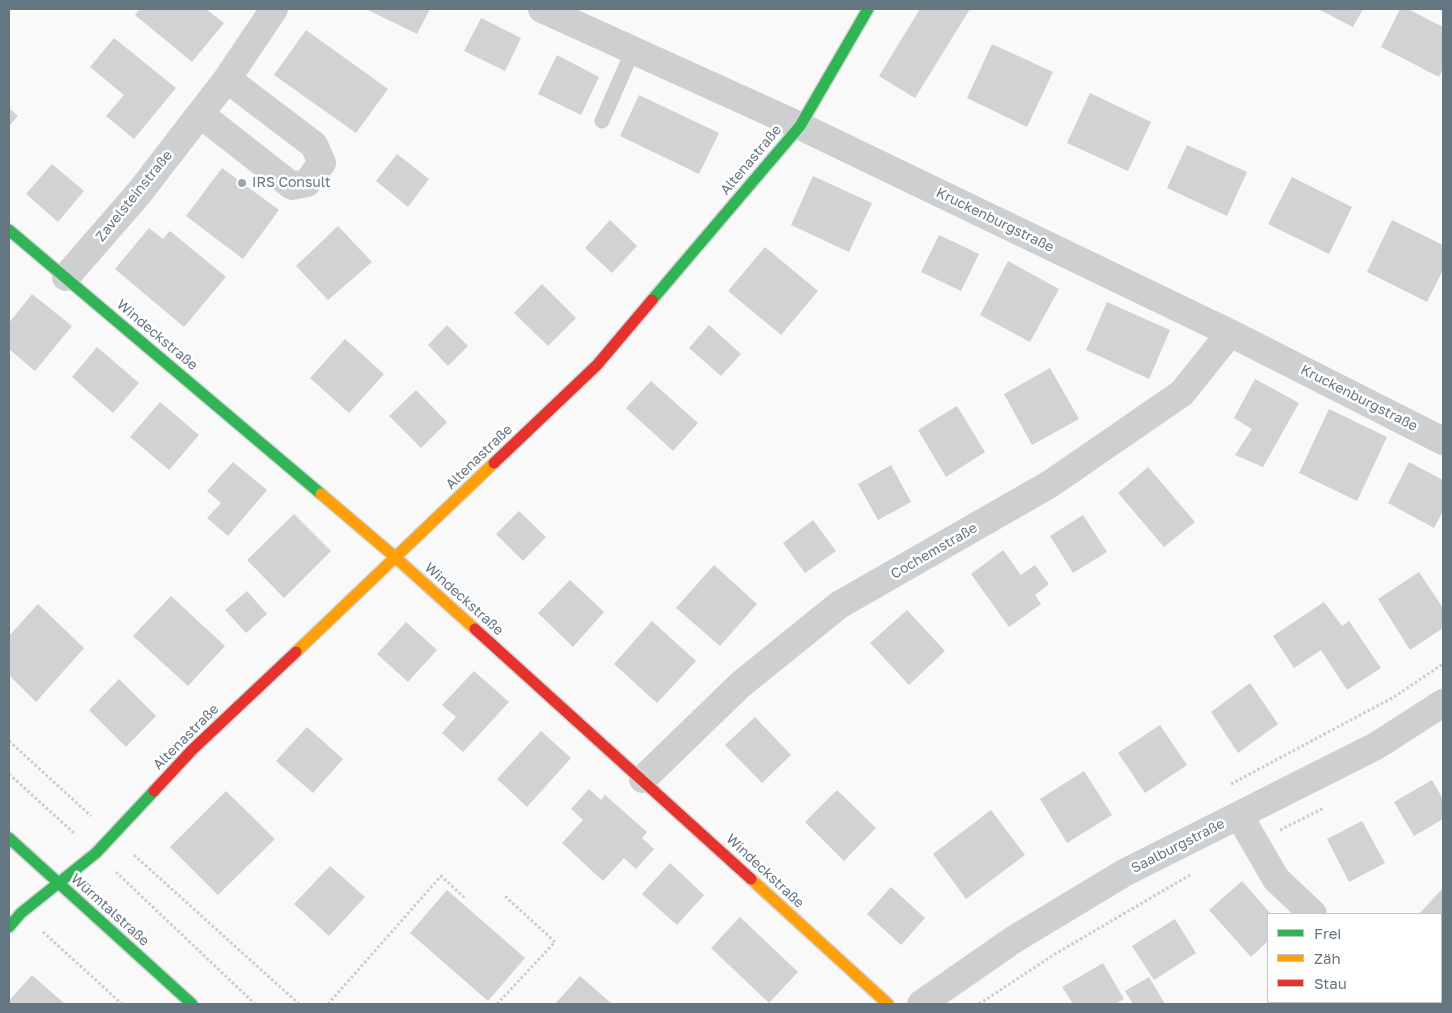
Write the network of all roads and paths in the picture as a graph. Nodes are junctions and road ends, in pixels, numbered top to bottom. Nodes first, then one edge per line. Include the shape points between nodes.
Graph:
1 (274, 9) edge
2 (542, 9) edge
3 (868, 9) edge
4 (633, 50) junction
5 (227, 79) junction
6 (200, 114) junction
7 (602, 121) dead end
8 (800, 126) junction
9 (9, 230) edge
10 (66, 277) junction
11 (1230, 333) junction
12 (1443, 441) edge
13 (395, 558) junction
14 (1443, 702) edge
15 (9, 742) edge
16 (9, 774) edge
17 (643, 778) junction
18 (1326, 807) dead end
19 (1238, 815) junction
20 (112, 835) junction
21 (9, 838) edge
22 (1254, 841) junction
23 (96, 853) junction
24 (1198, 871) dead end
25 (58, 883) junction
26 (505, 896) dead end
27 (466, 899) dead end
28 (21, 913) junction
29 (1312, 913) edge
30 (9, 927) edge
31 (122, 1004) edge
32 (192, 1004) edge
33 (255, 1004) edge
34 (299, 1004) edge
35 (328, 1004) edge
36 (497, 1004) edge
37 (888, 1004) edge
38 (921, 1004) edge
39 (980, 1004) edge

1 - 5 street, Zavelsteinstraße
2 - 4 street, Kruckenburgstraße
3 - 8 street, Altenastraße
4 - 7 lane
4 - 8 street, Kruckenburgstraße
5 - 6 street, Zavelsteinstraße
5 - 6 street via 314,145 322,163 307,183 292,186
6 - 10 street, Zavelsteinstraße
8 - 11 street, Kruckenburgstraße
8 - 13 street, Altenastraße via 597,365
9 - 10 street, Windeckstraße
10 - 13 street, Windeckstraße
11 - 12 street, Kruckenburgstraße
11 - 17 street, Cochemstraße via 1182,393 1050,484 839,605 740,685
13 - 17 street, Windeckstraße
13 - 20 street, Altenastraße via 192,750
14 - 19 street, Saalburgstraße via 1376,746
15 - 20 path
16 - 23 path
17 - 37 street, Windeckstraße
18 - 22 path
19 - 22 street
19 - 38 street, Saalburgstraße via 1116,878 1014,940
20 - 23 street, Altenastraße
20 - 34 path
21 - 25 street, Würmtalstraße
22 - 29 street via 1276,878
23 - 25 street, Altenastraße
23 - 33 path
24 - 39 path via 1055,954
25 - 28 street, Altenastraße
25 - 32 street, Würmtalstraße
26 - 36 path via 555,942
27 - 35 path via 441,876
28 - 30 street, Altenastraße
28 - 31 path

